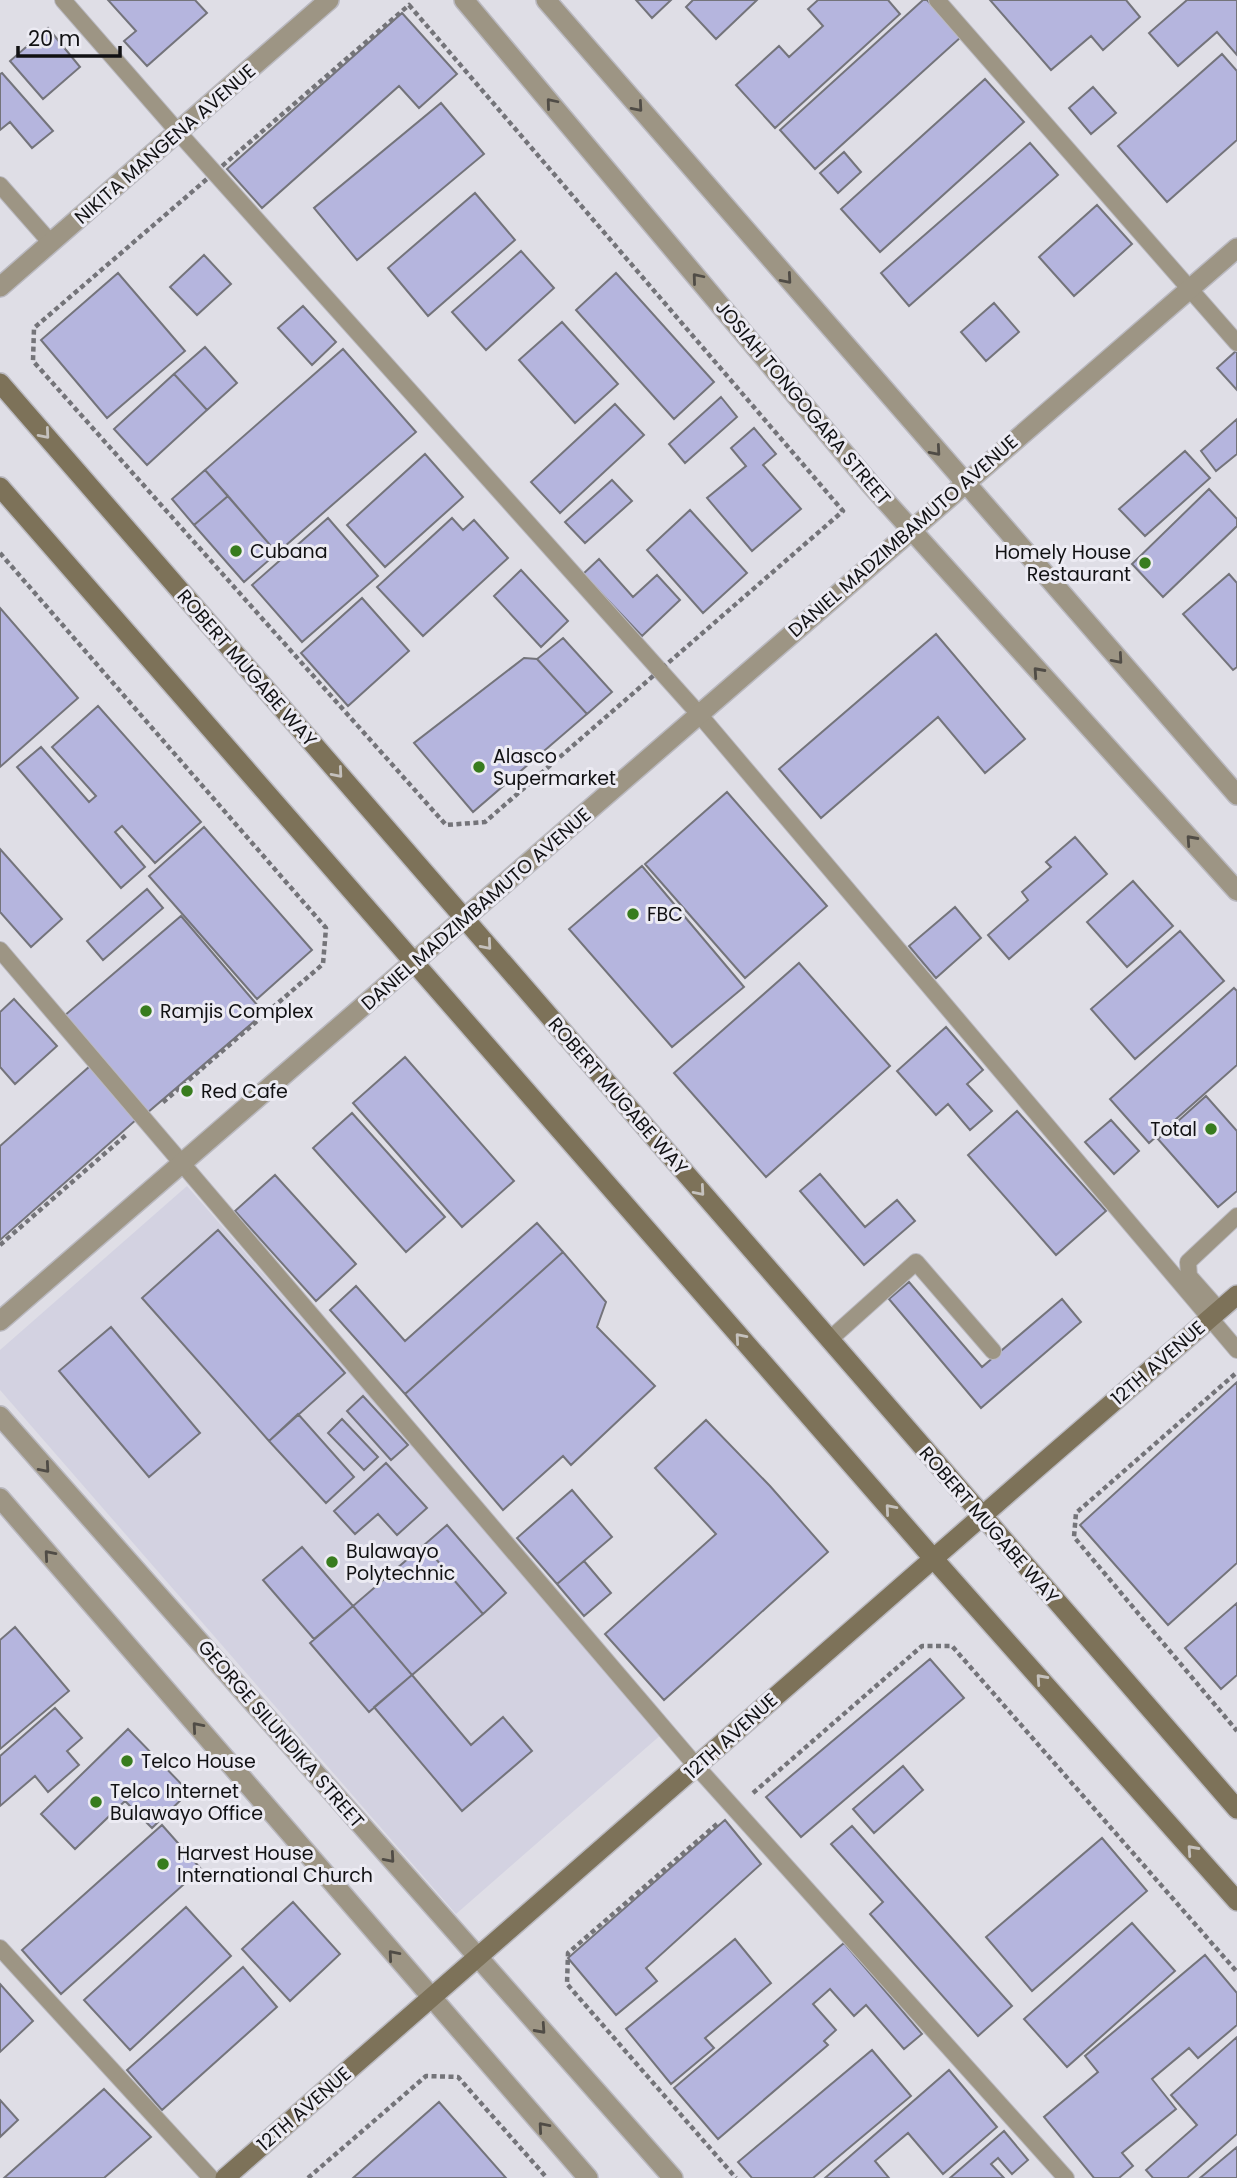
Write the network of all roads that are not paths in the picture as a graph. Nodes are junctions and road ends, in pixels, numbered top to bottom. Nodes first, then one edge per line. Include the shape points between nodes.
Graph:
1 (63, 0) edge
2 (329, 0) edge
3 (464, 0) edge
4 (546, 0) edge
5 (937, 0) edge
6 (179, 133) junction
7 (0, 185) edge
8 (51, 243) junction
9 (1237, 248) edge
10 (0, 287) edge
11 (1190, 289) junction
12 (1237, 343) edge
13 (0, 383) edge
14 (964, 484) junction
15 (0, 487) edge
16 (911, 530) junction
17 (698, 713) junction
18 (1237, 795) edge
19 (1237, 891) edge
20 (465, 919) junction
21 (0, 950) edge
22 (414, 963) junction
23 (182, 1164) junction
24 (1237, 1216) edge
25 (1237, 1295) edge
26 (1214, 1314) junction
27 (0, 1321) edge
28 (829, 1340) junction
29 (1237, 1350) edge
30 (993, 1351) dead end
31 (0, 1416) edge
32 (0, 1498) edge
33 (982, 1516) junction
34 (932, 1557) junction
35 (697, 1767) junction
36 (1237, 1809) edge
37 (1237, 1901) edge
38 (0, 1948) edge
39 (478, 1957) junction
40 (431, 1999) junction
41 (211, 2178) edge
42 (225, 2178) edge
43 (588, 2178) edge
44 (673, 2178) edge
45 (1066, 2178) edge

1 - 6 lane
2 - 6 street, NIKITA MANGENA AVENUE
16 -> 3 street, JOSIAH TONGOGARA STREET
4 -> 14 street
5 - 11 lane
6 - 8 street, NIKITA MANGENA AVENUE
6 - 17 lane
7 - 8 lane
8 - 10 street, NIKITA MANGENA AVENUE
9 - 11 street, DANIEL MADZIMBAMUTO AVENUE
11 - 12 lane
11 - 14 street, DANIEL MADZIMBAMUTO AVENUE
13 -> 20 main road, ROBERT MUGABE WAY
14 - 16 street, DANIEL MADZIMBAMUTO AVENUE
14 -> 18 street
15 - 22 main road
16 - 17 street, DANIEL MADZIMBAMUTO AVENUE
19 -> 16 street, JOSIAH TONGOGARA STREET
17 - 20 street, DANIEL MADZIMBAMUTO AVENUE
17 - 26 lane
20 - 22 street, DANIEL MADZIMBAMUTO AVENUE
20 -> 28 main road, ROBERT MUGABE WAY
21 - 23 lane
22 - 23 street, DANIEL MADZIMBAMUTO AVENUE
34 -> 22 main road
23 - 27 street, DANIEL MADZIMBAMUTO AVENUE
23 - 35 lane
24 - 26 lane via 1188,1262 1189,1276
25 - 26 main road, 12TH AVENUE
26 - 29 lane
26 - 33 main road, 12TH AVENUE
28 - 30 lane via 916,1262
28 - 33 main road, ROBERT MUGABE WAY
31 -> 39 street, GEORGE SILUNDIKA STREET
40 -> 32 street
33 - 34 main road, 12TH AVENUE
33 - 36 main road, ROBERT MUGABE WAY
34 - 35 main road, 12TH AVENUE
37 -> 34 main road
35 - 39 main road, 12TH AVENUE
35 - 45 lane
38 - 41 lane
39 - 40 main road, 12TH AVENUE
39 -> 44 street, GEORGE SILUNDIKA STREET
40 - 42 main road, 12TH AVENUE
43 -> 40 street

